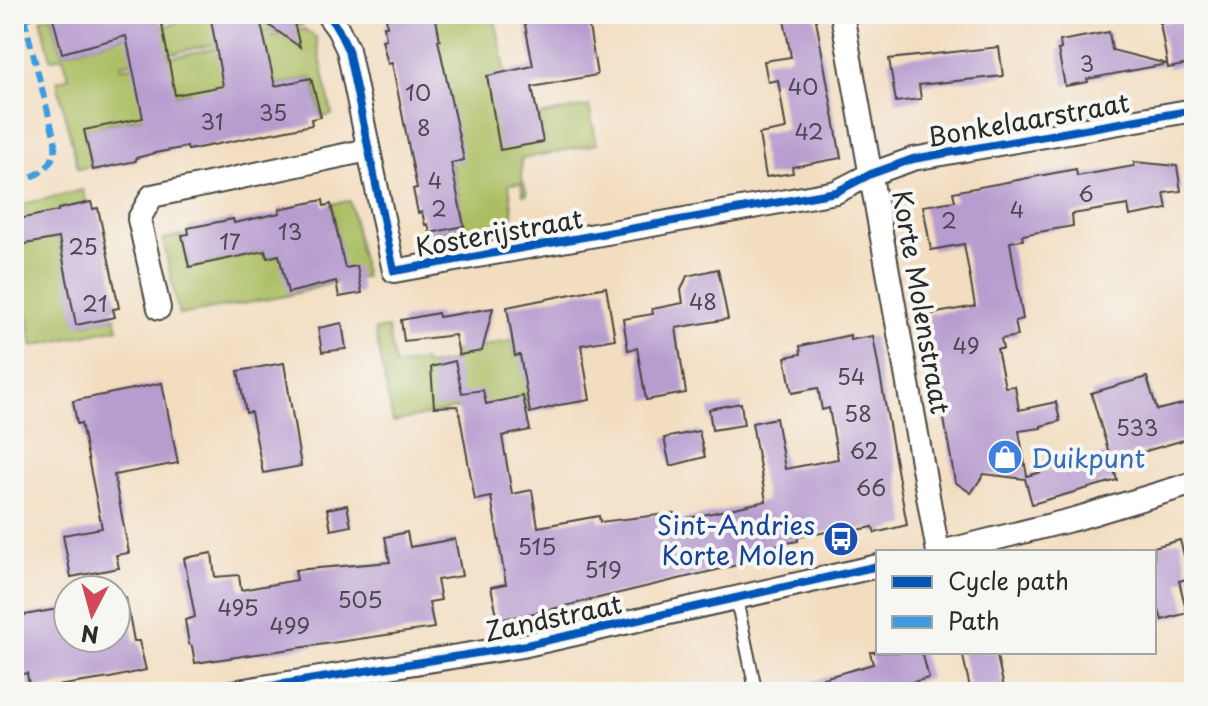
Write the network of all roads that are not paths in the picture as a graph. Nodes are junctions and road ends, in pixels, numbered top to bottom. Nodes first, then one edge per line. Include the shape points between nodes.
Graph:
1 (327, 14) edge
2 (842, 14) edge
3 (1194, 110) edge
4 (368, 150) junction
5 (871, 174) junction
6 (159, 308) dead end
7 (1194, 483) edge
8 (940, 550) edge
9 (948, 550) edge
10 (876, 566) edge
11 (736, 597) junction
12 (364, 682) edge
13 (232, 692) edge
14 (756, 692) edge

1 - 4 street, Kosterijstraat via 348,50
2 - 5 street, Korte Molenstraat
3 - 5 street, Bonkelaarstraat via 913,159
4 - 5 street, Kosterijstraat via 394,271 836,192
4 - 6 street via 152,196 139,219
5 - 8 street, Korte Molenstraat
7 - 9 street
10 - 11 street, Zandstraat
11 - 12 street, Zandstraat
11 - 14 lane
12 - 13 street, Zandstraat

